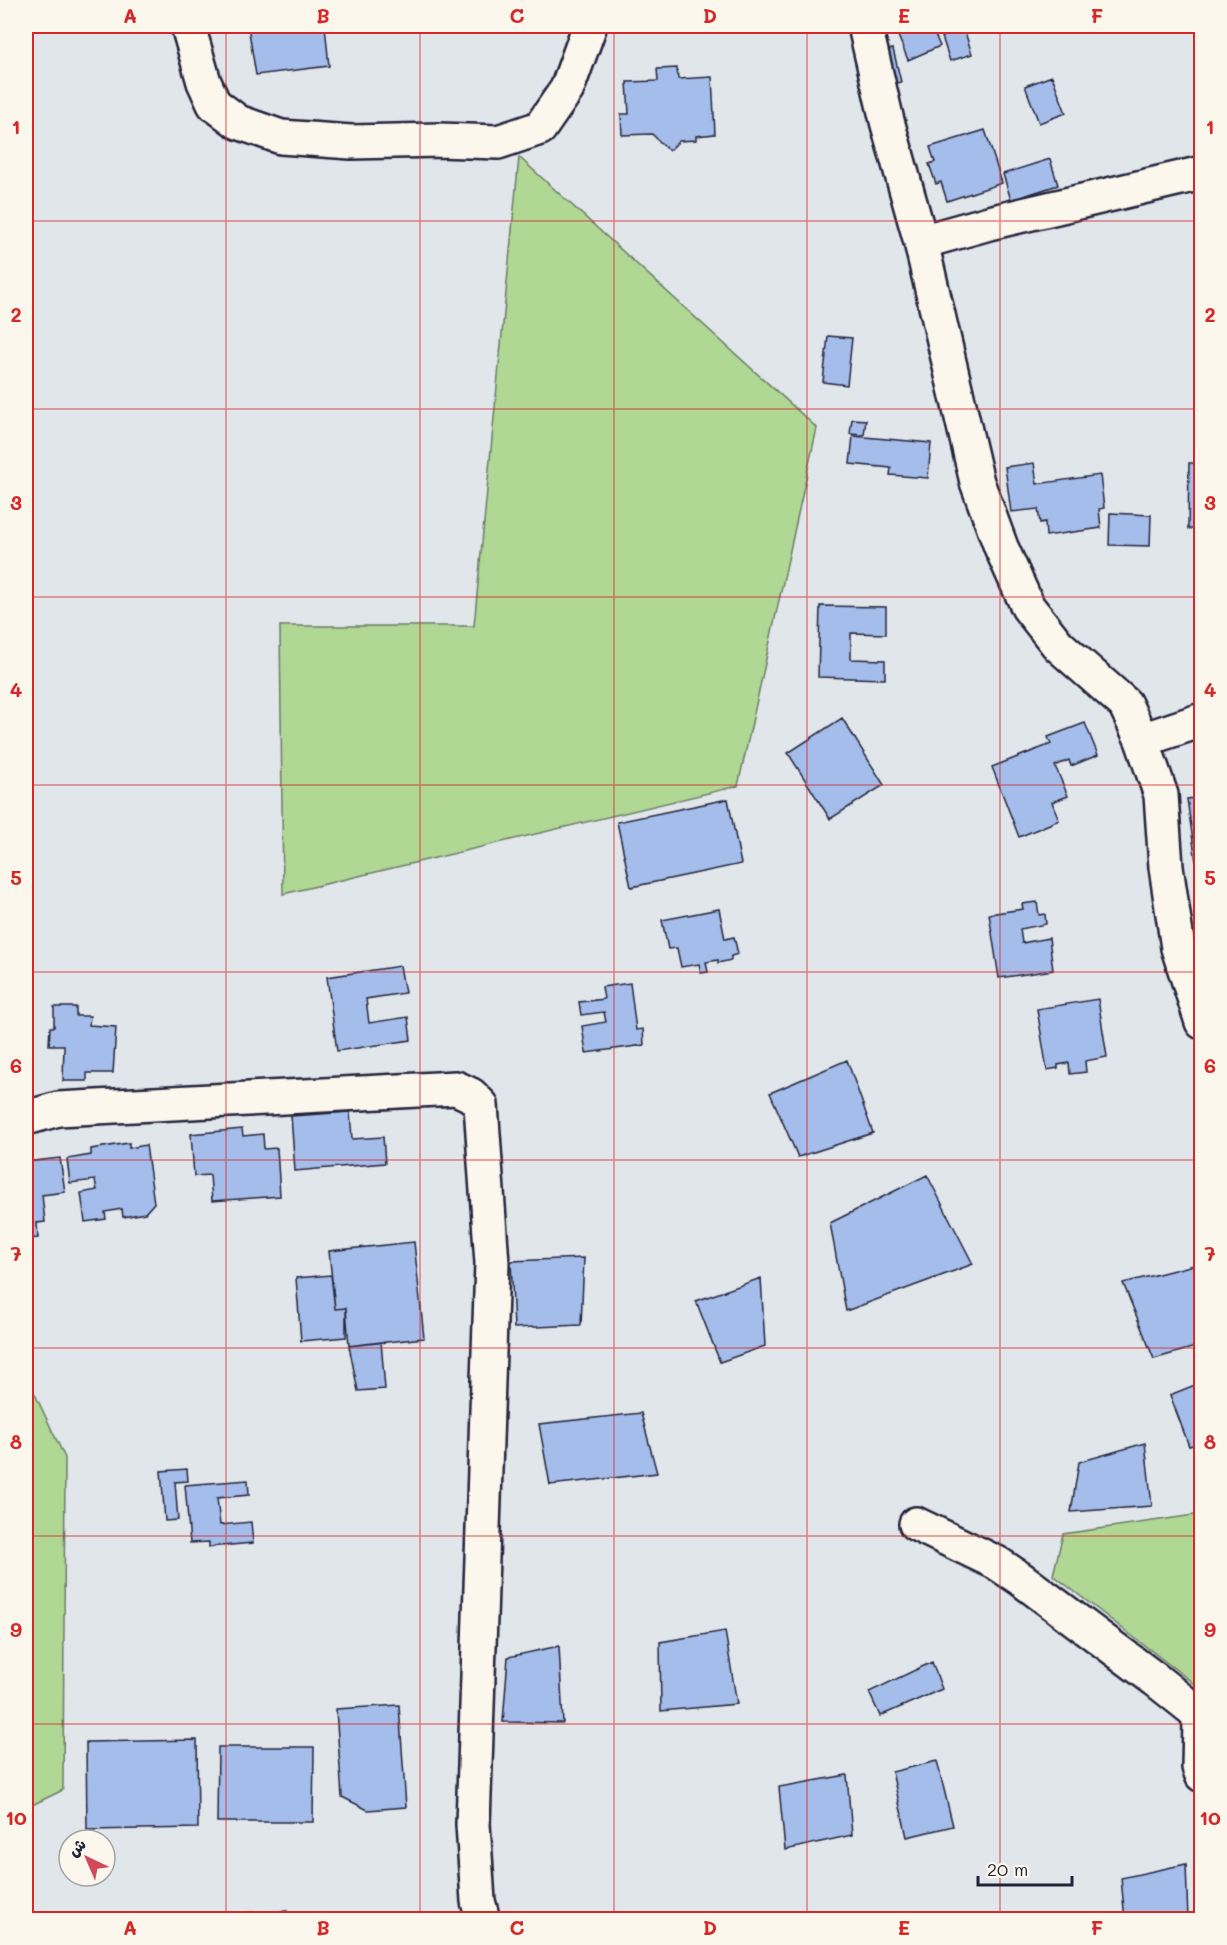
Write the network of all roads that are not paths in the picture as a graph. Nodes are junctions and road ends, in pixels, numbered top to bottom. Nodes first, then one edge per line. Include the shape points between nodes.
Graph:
1 (188, 26) edge
2 (865, 26) edge
3 (589, 28) dead end
4 (1202, 173) edge
5 (921, 242) junction
6 (1202, 720) edge
7 (1142, 740) junction
8 (1202, 1022) edge
9 (26, 1118) edge
10 (916, 1524) dead end
11 (1202, 1775) edge
12 (483, 1920) edge

1 - 3 street via 214,104 238,122 281,137 351,142 498,142 540,128 567,89
2 - 5 street
4 - 5 street
5 - 7 street via 977,482 1001,547 1029,607 1058,645 1125,704
6 - 7 street
7 - 8 street via 1161,795 1178,948
9 - 12 street via 58,1109 456,1088 481,1105 492,1263 473,1824 478,1901
10 - 11 street via 1021,1579 1195,1712 1200,1722

